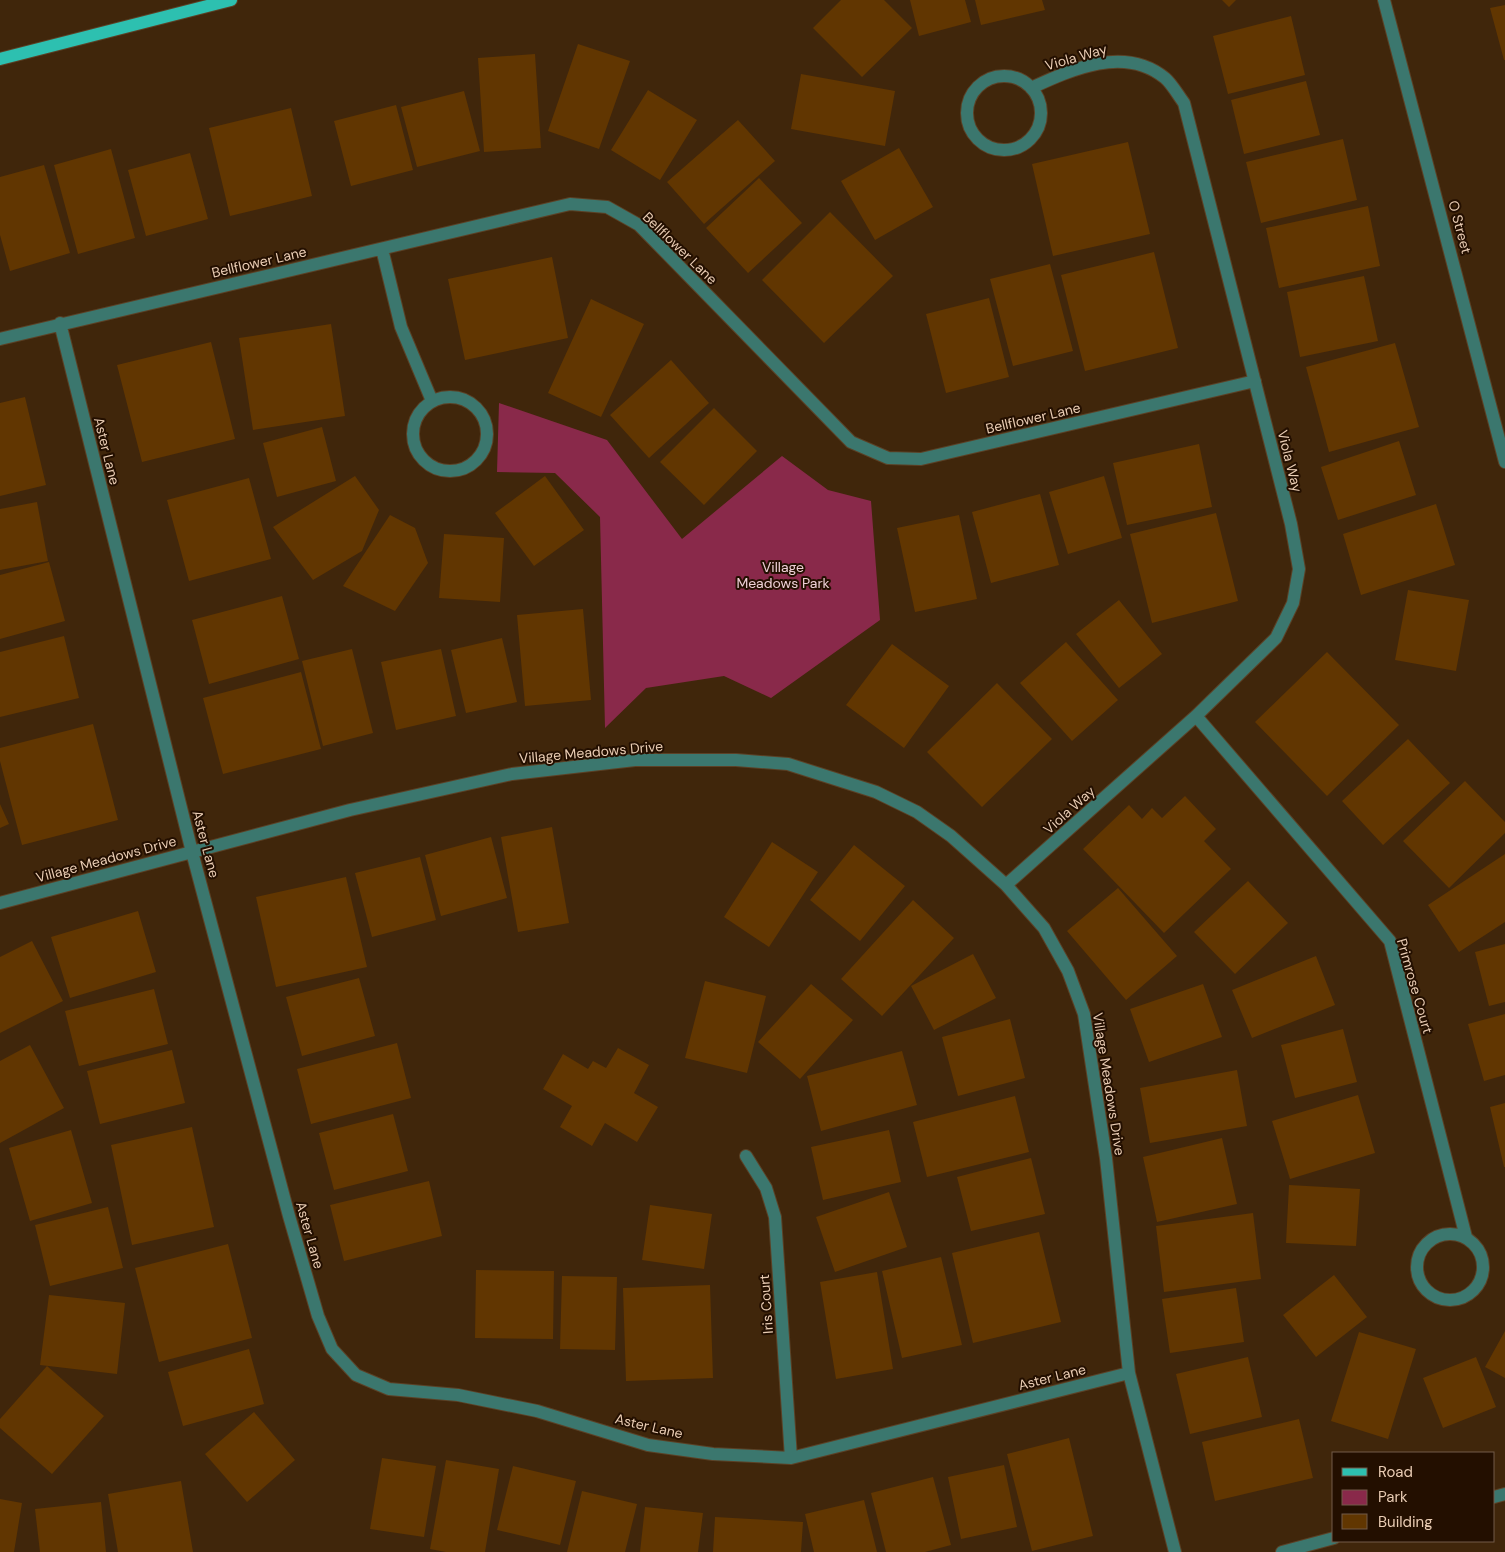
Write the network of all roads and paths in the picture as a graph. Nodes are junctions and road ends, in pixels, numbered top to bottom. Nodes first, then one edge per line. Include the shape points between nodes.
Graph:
1 (231, 0) edge
2 (1384, 0) edge
3 (0, 59) edge
4 (1031, 88) junction
5 (382, 249) junction
6 (60, 323) junction
7 (0, 339) edge
8 (1255, 381) junction
9 (432, 401) junction
10 (1501, 431) edge
11 (1505, 462) edge
12 (1196, 716) junction
13 (192, 852) junction
14 (1006, 885) junction
15 (0, 903) edge
16 (746, 1156) dead end
17 (1466, 1237) junction
18 (1129, 1373) junction
19 (791, 1458) junction
20 (1332, 1539) edge
21 (1175, 1552) edge
22 (1282, 1552) edge

1 - 3 main road
2 - 10 street, O Street
4 - 4 street via 1038,98 1040,123 1025,144 1013,150 1000,150 977,140 967,119 971,96 978,87 998,76 1022,80
4 - 8 street, Viola Way via 1058,76 1109,61 1139,63 1166,78 1184,103
5 - 6 street, Bellflower Lane
5 - 8 street, Bellflower Lane via 570,204 607,207 639,225 851,442 888,458 921,459
5 - 9 street via 401,327
6 - 7 street, Bellflower Lane
6 - 13 street, Aster Lane
8 - 12 street, Viola Way via 1299,569 1293,603 1276,638
9 - 9 street via 457,398 469,402 485,421 485,446 470,466 459,470 435,469 418,453 413,442 413,430 420,414
10 - 11 street, O Street
12 - 14 street, Viola Way
12 - 17 street, Primrose Court via 1390,941
13 - 14 street, Village Meadows Drive via 350,810 512,774 635,760 736,760 788,764 876,792 917,812 951,836
13 - 15 street, Village Meadows Drive
13 - 19 street, Aster Lane via 318,1316 332,1349 356,1375 389,1389 458,1395 537,1411 648,1445 713,1454
14 - 18 street, Village Meadows Drive via 1044,928 1068,970 1084,1014 1104,1140
16 - 19 street, Iris Court via 766,1188 775,1217
17 - 17 street, Primrose Court via 1474,1244 1483,1262 1479,1282 1472,1291 1459,1298 1444,1299 1433,1295 1422,1283 1417,1267 1424,1246 1443,1234
18 - 19 street, Aster Lane
18 - 21 street, Village Meadows Drive
20 - 22 street

